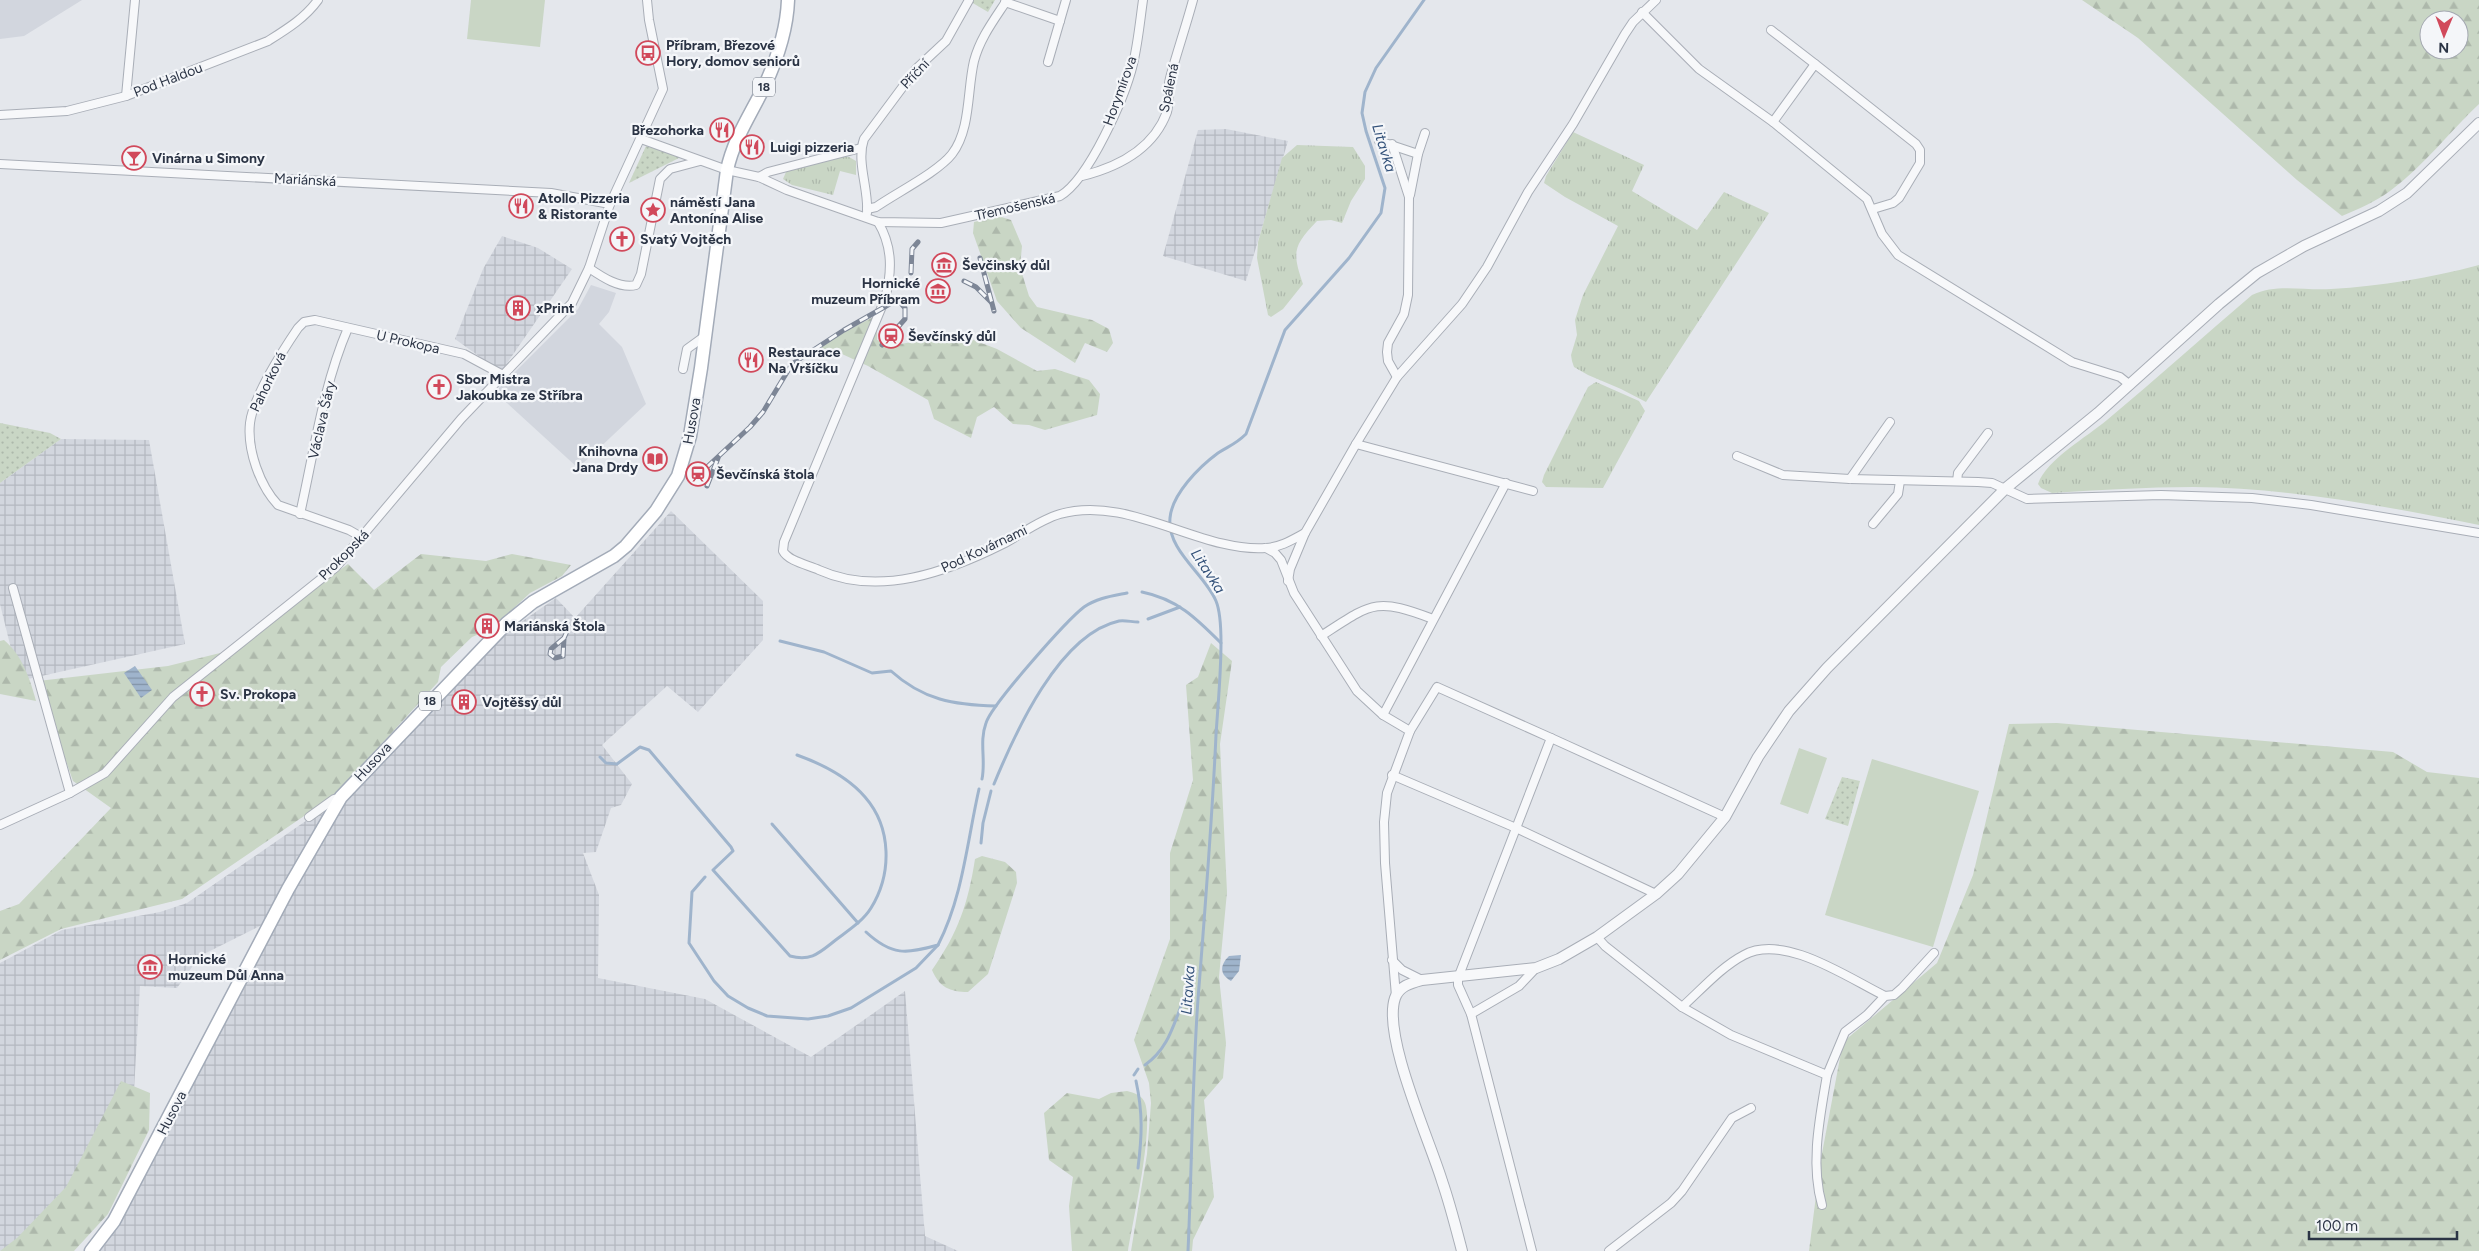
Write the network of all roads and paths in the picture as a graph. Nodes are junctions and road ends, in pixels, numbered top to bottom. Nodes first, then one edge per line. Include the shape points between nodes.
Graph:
1 (135, 0) edge
2 (318, 0) edge
3 (647, 0) edge
4 (788, 0) edge
5 (969, 0) edge
6 (1066, 0) edge
7 (1143, 0) edge
8 (1193, 0) edge
9 (1656, 0) edge
10 (1006, 1) edge
11 (1642, 12) junction
12 (1060, 21) junction
13 (1771, 30) dead end
14 (1048, 62) dead end
15 (1815, 64) junction
16 (126, 96) junction
17 (0, 115) edge
18 (1773, 122) junction
19 (2479, 123) edge
20 (1425, 133) dead end
21 (641, 139) junction
22 (1379, 141) dead end
23 (1148, 144) joint
24 (1392, 144) junction
25 (861, 148) junction
26 (1418, 154) junction
27 (700, 161) junction
28 (0, 164) edge
29 (727, 170) junction
30 (1082, 176) junction
31 (759, 177) junction
32 (1409, 197) junction
33 (610, 204) junction
34 (1873, 209) junction
35 (867, 213) junction
36 (878, 222) junction
37 (589, 268) junction
38 (310, 320) joint
39 (348, 328) junction
40 (705, 336) junction
41 (683, 368) dead end
42 (503, 375) junction
43 (1398, 377) junction
44 (2130, 385) junction
45 (1890, 422) dead end
46 (1988, 433) dead end
47 (1356, 444) junction
48 (1737, 456) dead end
49 (1850, 479) junction
50 (1900, 480) junction
51 (1957, 481) junction
52 (1506, 483) junction
53 (2006, 488) junction
54 (1533, 491) dead end
55 (300, 514) junction
56 (1873, 524) dead end
57 (1305, 533) junction
58 (2479, 533) edge
59 (363, 538) junction
60 (1266, 548) junction
61 (1288, 581) junction
62 (13, 588) dead end
63 (1433, 619) junction
64 (1321, 636) junction
65 (1383, 715) junction
66 (1410, 731) junction
67 (1551, 738) junction
68 (1392, 775) junction
69 (70, 793) junction
70 (340, 797) junction
71 (309, 817) dead end
72 (1725, 817) junction
73 (0, 825) edge
74 (1516, 828) junction
75 (1656, 894) junction
76 (1597, 937) junction
77 (1934, 953) dead end
78 (1392, 960) junction
79 (1536, 968) junction
80 (1458, 978) junction
81 (1422, 980) junction
82 (1396, 996) junction
83 (1885, 996) junction
84 (1682, 1007) junction
85 (1471, 1014) junction
86 (1827, 1075) junction
87 (1751, 1108) dead end
88 (1822, 1205) dead end
89 (91, 1251) edge
90 (1462, 1251) edge
91 (1532, 1251) edge
92 (1609, 1251) edge

1 - 16 street
2 - 16 street, Pod Haldou via 290,28 268,41
3 - 21 street, Prokopská via 663,89
4 - 29 main road, 18 via 785,28 771,68 736,139
5 - 25 street, Příční via 946,41 916,69 864,139
6 - 12 street
7 - 30 street, Horymírova via 1132,66 1124,90
8 - 23 street, Spálená via 1169,81 1166,112
9 - 11 street
10 - 12 street
10 - 35 street via 982,38 975,59 964,124 952,154
11 - 18 street via 1699,68
11 - 43 street via 1625,34 1573,124 1528,192 1487,267 1462,304
12 - 14 street
13 - 15 street
15 - 18 street
15 - 34 street via 1920,150 1920,163 1899,198
16 - 17 street, Pod Haldou via 67,111
18 - 34 street via 1867,200
19 - 44 street via 2407,193 2379,211 2304,246 2258,273
20 - 26 street
21 - 27 street, Třemošenská
21 - 33 street, Prokopská
22 - 24 street
23 - 30 street, Třemošenská via 1127,160
24 - 26 street
24 - 32 street
25 - 31 street
25 - 35 street
26 - 32 street
27 - 29 street, Třemošenská
27 - 37 street via 670,169 660,178 641,274 636,284 626,286
28 - 33 street, Mariánská via 551,193
29 - 31 street, Třemošenská
29 - 40 main road, Husova / 18
30 - 36 street, Třemošenská via 1060,196 982,215 941,223
31 - 35 street, Třemošenská via 787,190
32 - 43 street via 1406,304 1387,352 1388,361
33 - 37 street, Prokopská
34 - 44 street via 1882,234 1904,259 2072,362 2120,377
35 - 36 street, Třemošenská
36 - 60 street, Pod Kovárnami via 890,254 885,299 784,542 785,554 829,575 856,580 897,581 934,572 970,558 1059,514 1076,511 1126,515 1223,542
37 - 42 street, Prokopská via 565,311
38 - 39 street, U Prokopa
38 - 55 street, Pahorková via 298,328 268,378 250,424 259,476 269,496 278,505
39 - 42 street, U Prokopa via 464,354
39 - 55 street, Václava Šáry via 329,387
40 - 41 street via 687,349
40 - 70 main road, Husova / 18 via 685,456 671,489 648,521 614,556 533,602 507,623
42 - 59 street, Prokopská via 461,419
43 - 47 street
44 - 53 street
45 - 49 street
46 - 51 street via 1958,473
47 - 52 street
47 - 57 street
48 - 49 street via 1783,475
49 - 50 street
50 - 51 street
50 - 56 street via 1898,494
51 - 53 street via 1992,483
52 - 54 street
52 - 63 street
53 - 58 street via 2028,499 2161,495 2252,498
53 - 72 street via 1827,668 1789,711 1758,757
55 - 59 street, Pahorková
57 - 60 street via 1286,544
57 - 61 street
59 - 69 street, Prokopská via 336,567 173,697 105,773
60 - 61 street via 1281,560
61 - 64 street
62 - 69 street
63 - 64 street via 1394,606 1377,606 1364,609
63 - 65 street
64 - 65 street via 1357,690
65 - 66 street
66 - 67 street via 1437,688
66 - 68 street
67 - 72 street
67 - 74 street
68 - 74 street
68 - 78 street via 1384,822
69 - 73 street, Prokopská
70 - 71 street
70 - 89 main road, Husova / 18 via 288,889 114,1221
72 - 75 street via 1678,874
74 - 75 street
74 - 80 street
75 - 76 street
76 - 79 street
76 - 84 street
77 - 83 street via 1902,988 1894,995
78 - 81 street via 1402,970
78 - 82 street
79 - 80 street
79 - 85 street via 1519,986
80 - 81 street
80 - 85 street
81 - 82 street via 1410,983
82 - 90 street via 1394,1023 1400,1053
83 - 84 street via 1810,959 1772,948 1744,955
83 - 86 street via 1845,1032
84 - 86 street via 1731,1035
85 - 91 street
86 - 88 street via 1818,1132 1817,1186
87 - 92 street via 1732,1118 1682,1191

